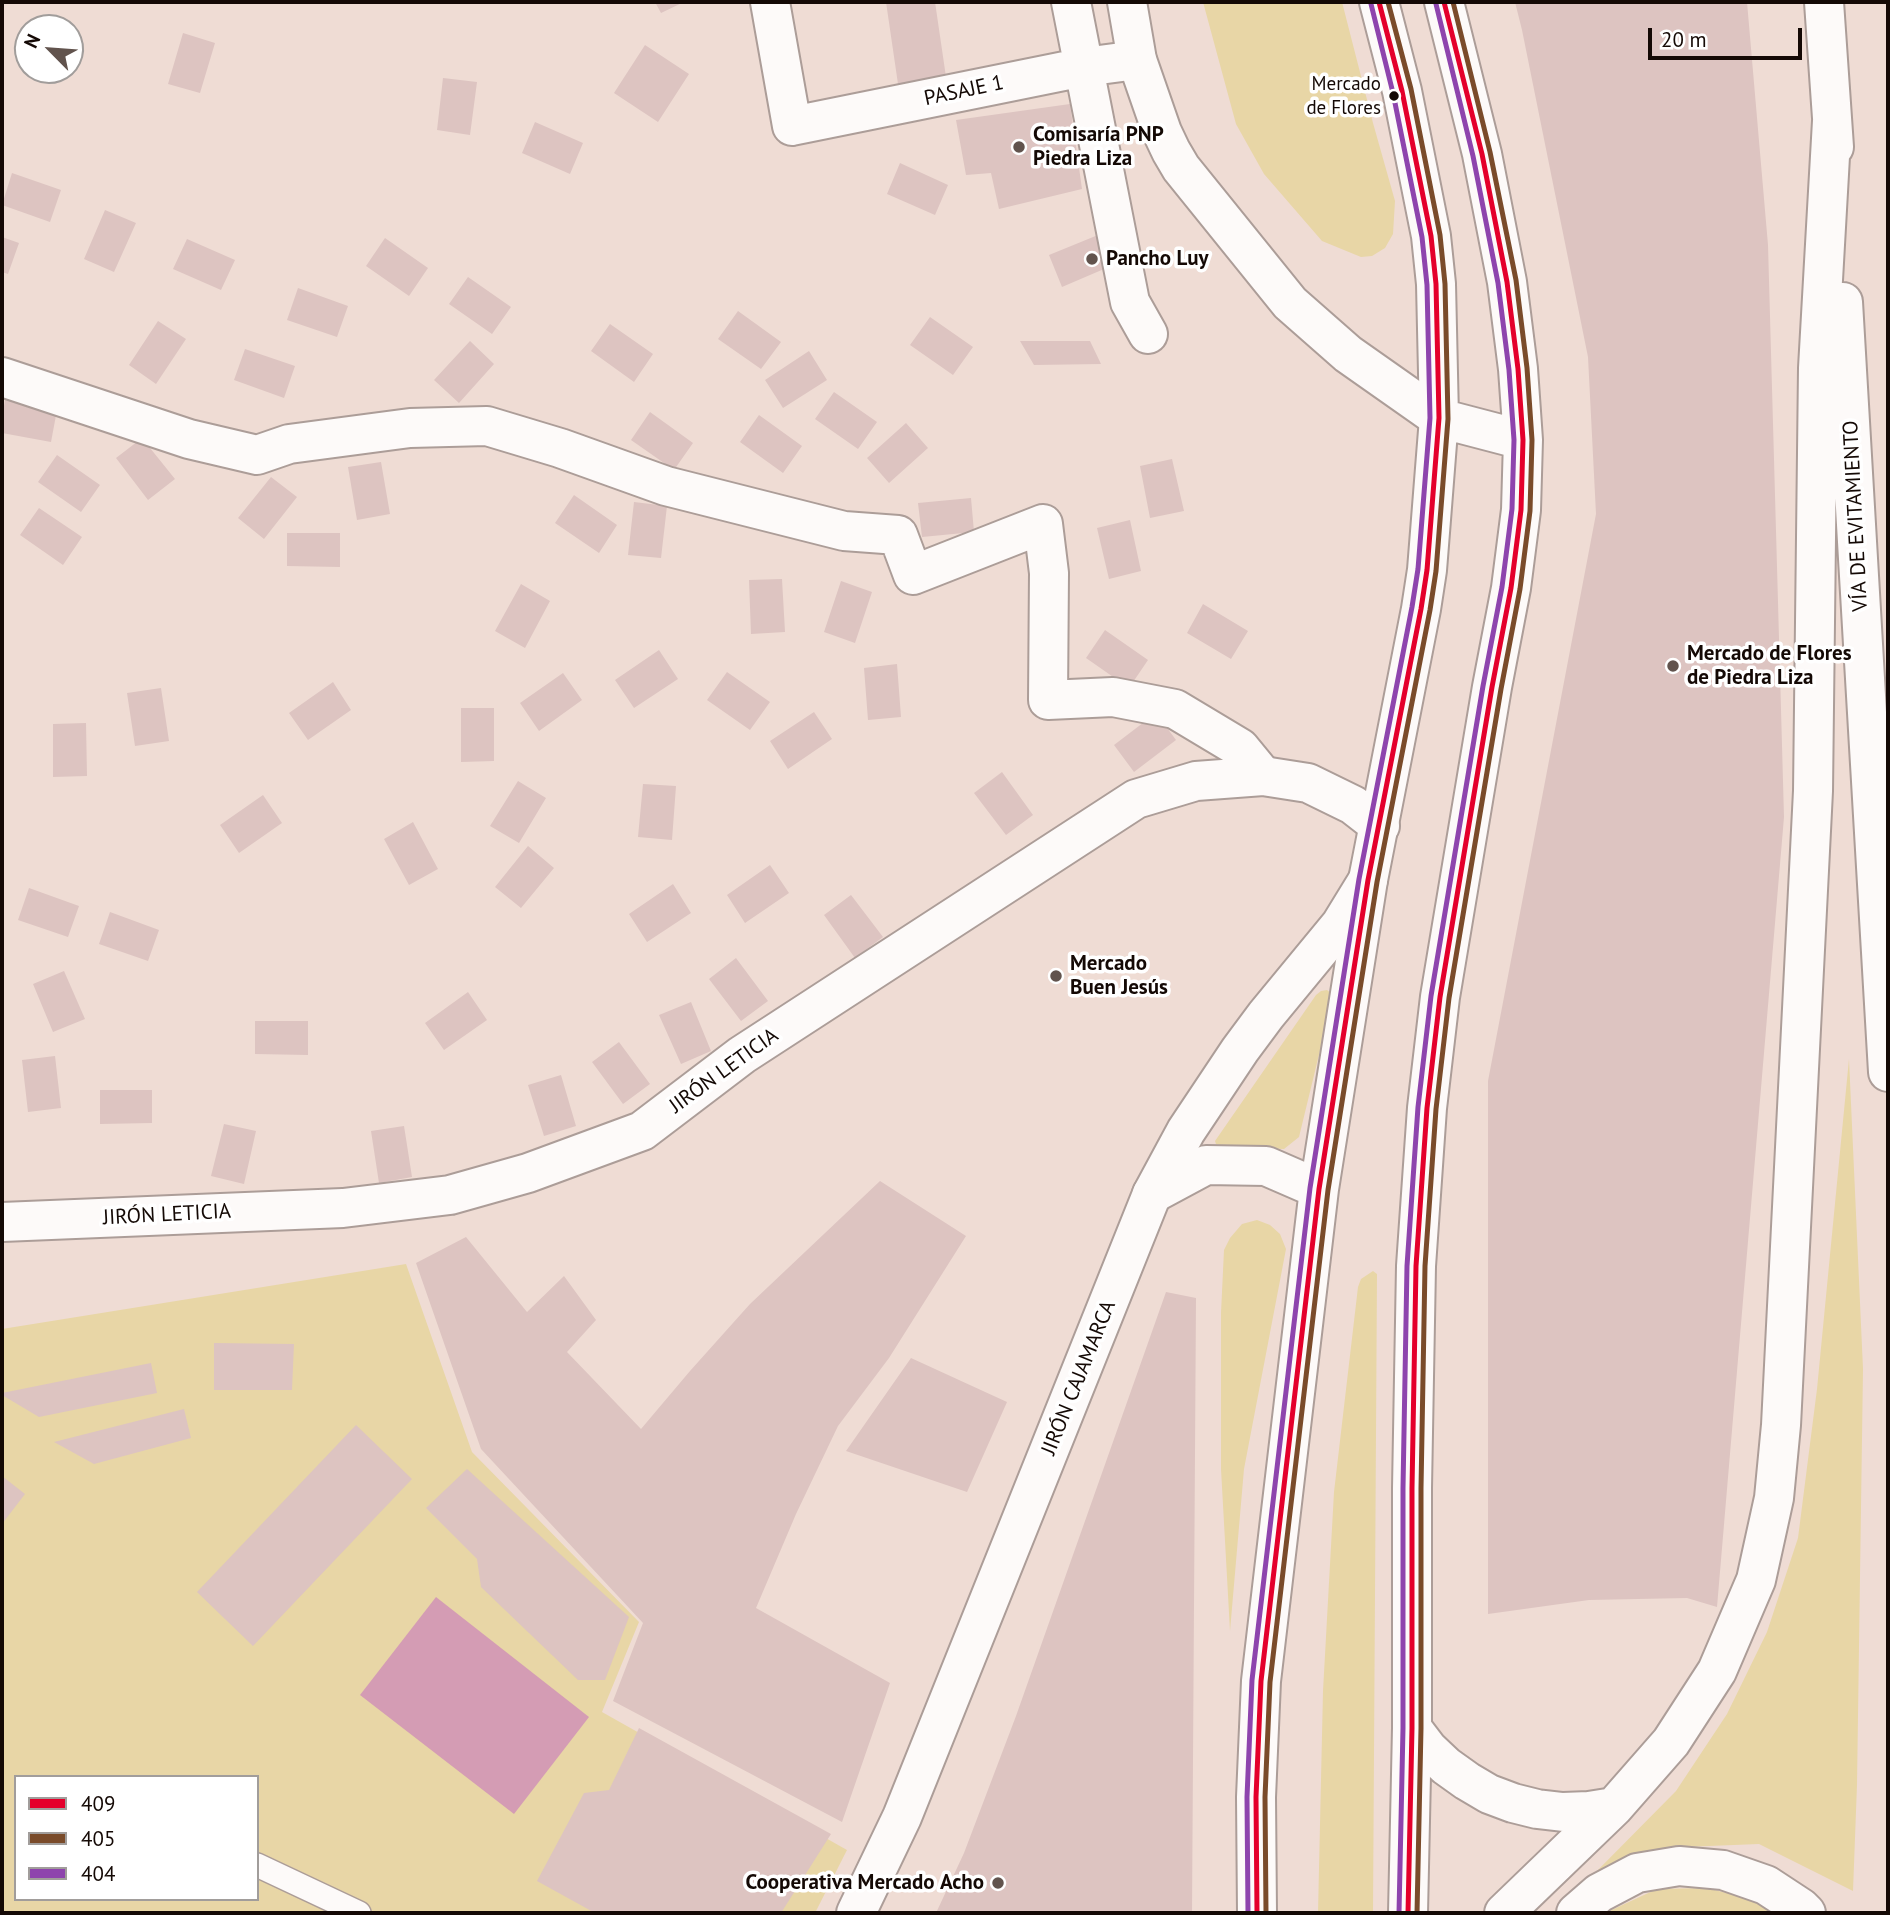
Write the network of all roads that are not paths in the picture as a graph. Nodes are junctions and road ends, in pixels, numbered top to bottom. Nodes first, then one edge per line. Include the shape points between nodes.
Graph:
1 (770, 2) edge
2 (1072, 2) edge
3 (1127, 2) edge
4 (1379, 2) edge
5 (1444, 2) edge
6 (1824, 2) edge
7 (1137, 60) junction
8 (1084, 67) junction
9 (1832, 121) junction
10 (1148, 334) dead end
11 (2, 377) edge
12 (1439, 418) junction
13 (1523, 440) junction
14 (1263, 776) junction
15 (1380, 826) junction
16 (1368, 880) junction
17 (1888, 1072) edge
18 (1320, 1189) junction
19 (1152, 1194) junction
20 (2, 1222) edge
21 (1412, 1728) junction
22 (1614, 1807) junction
23 (259, 1866) edge
24 (359, 1913) edge
25 (856, 1913) edge
26 (1257, 1913) edge
27 (1408, 1913) edge
28 (1504, 1913) edge
29 (1576, 1913) edge
30 (1806, 1913) edge

1 - 8 main road, PASAJE 1 via 792,126
2 - 8 main road
3 - 7 main road
4 - 12 main road via 1432,236
5 - 13 main road via 1482,154 1507,282
6 - 9 main road, VÍA DE EVITAMIENTO
7 - 8 main road, PASAJE 1
7 - 12 main road via 1181,168 1290,303 1348,354
8 - 10 main road via 1130,302
9 - 17 main road, VÍA DE EVITAMIENTO
9 - 22 main road via 1818,368 1813,791 1774,1498 1756,1580 1717,1671 1671,1742
11 - 14 main road via 189,439 257,455 289,444 410,428 487,426 666,486 844,531 898,535 913,575 1043,524 1049,573 1048,700 1113,698 1175,709 1240,748
12 - 13 main road
12 - 15 main road via 1427,570
13 - 21 main road via 1521,510 1511,588 1440,997 1427,1108 1416,1280
14 - 15 main road, JIRÓN LETICIA via 1308,783 1353,805
14 - 20 main road, JIRÓN LETICIA via 1196,781 1136,799 742,1055 642,1131 528,1173 450,1195 356,1206
15 - 16 main road
16 - 18 main road
16 - 19 main road, JIRÓN CAJAMARCA via 1341,924 1240,1050 1186,1131
18 - 19 main road via 1266,1166 1206,1165
18 - 26 main road via 1261,1681
19 - 25 main road, JIRÓN CAJAMARCA via 902,1817
21 - 22 main road via 1456,1774 1489,1794 1563,1812
21 - 27 main road
22 - 28 main road
23 - 24 lane
29 - 30 main road via 1599,1893 1637,1873 1679,1866 1723,1870 1766,1885

